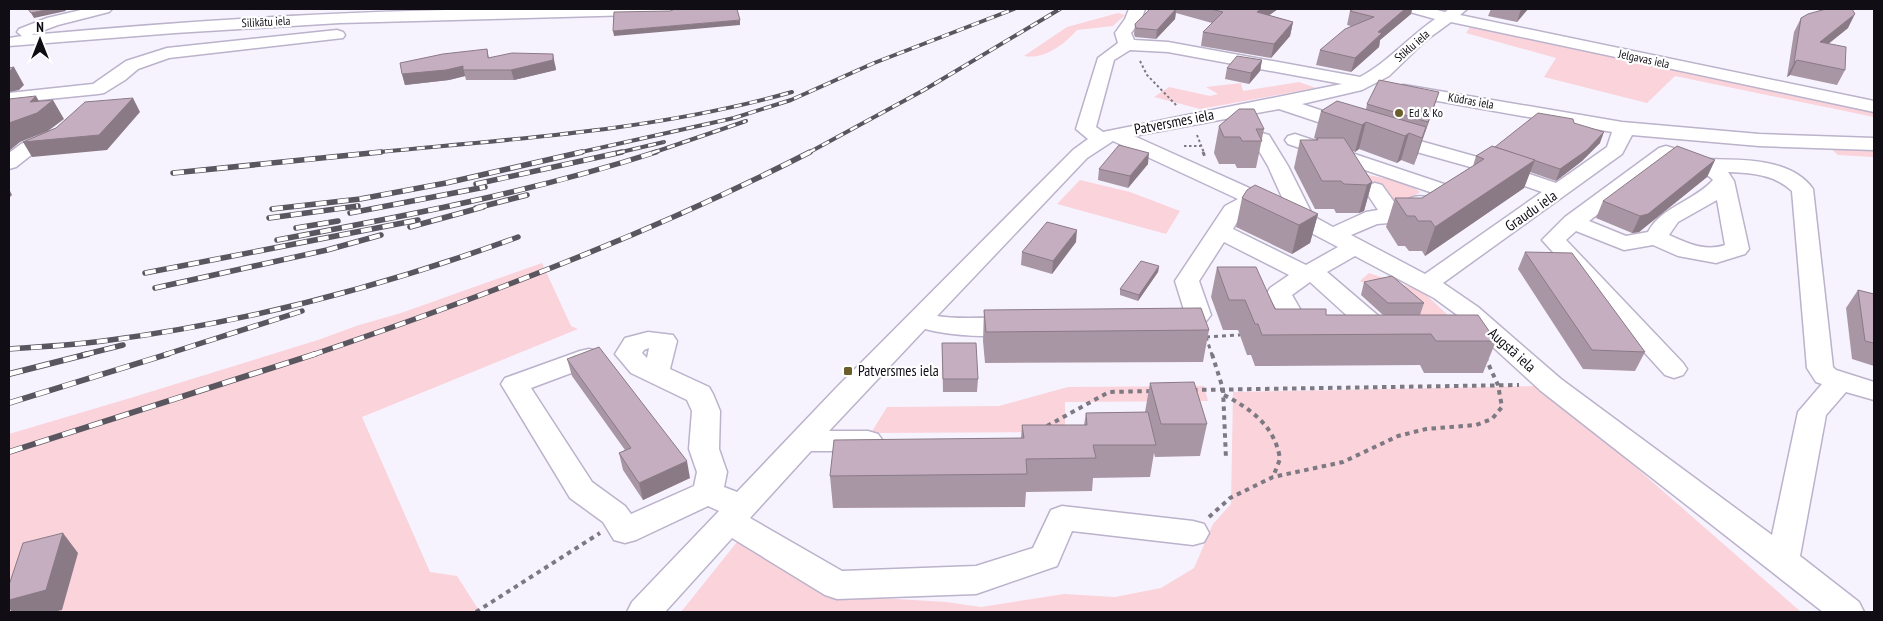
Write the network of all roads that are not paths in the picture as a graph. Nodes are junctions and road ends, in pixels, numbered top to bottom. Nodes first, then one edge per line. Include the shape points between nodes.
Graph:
1 (671, 9) edge
2 (1137, 9) edge
3 (1415, 9) edge
4 (96, 10) edge
5 (558, 11) junction
6 (1454, 13) edge
7 (10, 42) edge
8 (1127, 45) junction
9 (1364, 82) junction
10 (98, 89) junction
11 (9, 98) edge
12 (1279, 103) junction
13 (1874, 106) edge
14 (86, 109) edge
15 (69, 127) edge
16 (1622, 131) junction
17 (1108, 136) junction
18 (1262, 139) edge
19 (1295, 140) dead end
20 (1874, 144) edge
21 (1666, 152) junction
22 (9, 163) edge
23 (1481, 164) junction
24 (1700, 165) junction
25 (1724, 181) junction
26 (1440, 188) junction
27 (1375, 189) dead end
28 (1560, 190) junction
29 (1254, 199) junction
30 (1392, 216) junction
31 (1304, 220) junction
32 (1573, 222) junction
33 (1220, 231) junction
34 (1333, 235) junction
35 (1656, 238) junction
36 (1356, 246) junction
37 (1308, 272) junction
38 (1427, 284) junction
39 (918, 320) junction
40 (1039, 327) edge
41 (1156, 327) edge
42 (588, 356) edge
43 (1674, 369) dead end
44 (656, 373) dead end
45 (1840, 382) junction
46 (1874, 391) edge
47 (890, 440) edge
48 (803, 441) junction
49 (708, 493) junction
50 (734, 514) junction
51 (1193, 533) road end
52 (1783, 561) junction
53 (644, 612) edge
54 (1847, 612) edge

1 - 5 street, Silikātu iela
2 - 8 street via 1123,33
3 - 6 street, Jelgavas iela
4 - 7 street via 36,27
5 - 7 street, Silikātu iela via 313,20
5 - 10 street via 526,24 310,37 168,53 132,65
6 - 9 street, Stiklu iela via 1419,38 1383,72
6 - 13 street, Jelgavas iela
8 - 9 street, Kūdras iela via 1168,48
8 - 17 street via 1106,58 1086,129
9 - 12 street, Patversmes iela via 1337,92
9 - 16 street, Kūdras iela
10 - 11 street
10 - 14 street
12 - 17 street, Patversmes iela
12 - 23 street
15 - 22 street via 56,137 28,148
16 - 20 street, Kūdras iela
16 - 21 street
16 - 28 street, Graudu iela via 1615,150
17 - 29 street, Augstā iela
17 - 39 street, Patversmes iela via 1069,164
18 - 31 street
19 - 26 street
21 - 24 street
21 - 32 street
23 - 26 street
23 - 28 street
24 - 25 street via 1717,172
24 - 45 street via 1767,170 1798,183 1802,189 1820,368 1826,376
25 - 35 street via 1705,200 1680,210 1662,225
25 - 35 street via 1737,249 1716,256 1686,251
26 - 30 street
27 - 30 street
28 - 38 street, Graudu iela
29 - 31 street, Augstā iela
29 - 33 street via 1233,211
30 - 34 street via 1374,217
31 - 34 street, Augstā iela
32 - 35 street via 1624,243
32 - 43 street via 1553,240
33 - 37 street
33 - 41 street via 1187,281 1198,315 1196,332
34 - 36 street, Augstā iela
36 - 37 street
36 - 38 street, Augstā iela
37 - 37 street via 1278,293 1295,322 1382,326
38 - 52 street, Augstā iela via 1463,320
39 - 40 street via 961,327
39 - 48 street, Patversmes iela
42 - 49 street via 515,384 581,490 614,514 625,531
44 - 49 street via 699,394 706,410 704,448 712,472
45 - 46 street
45 - 52 street via 1812,412
47 - 48 street
48 - 50 street, Patversmes iela
49 - 50 street
50 - 51 street via 837,585 976,580 1046,557 1062,518
50 - 53 street, Patversmes iela
52 - 54 street, Augstā iela

